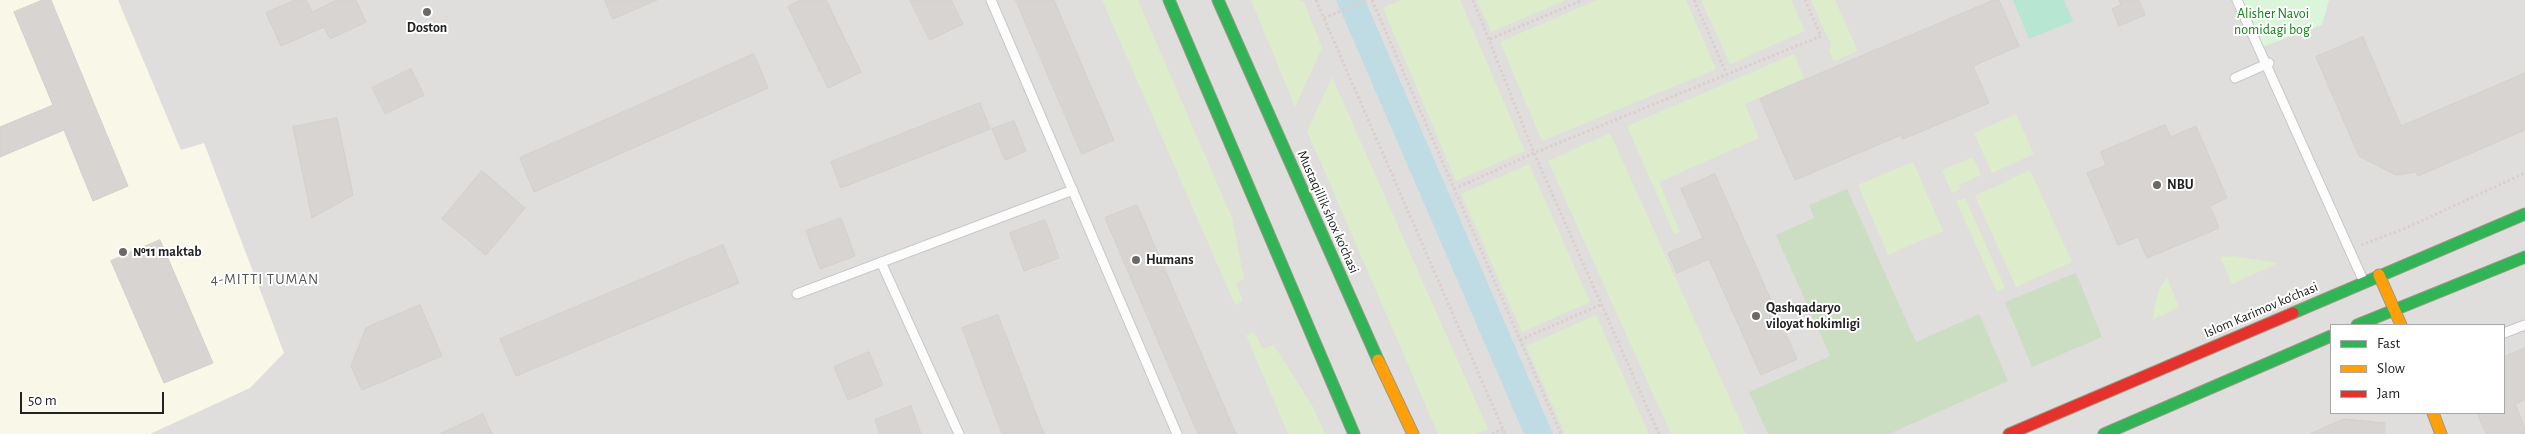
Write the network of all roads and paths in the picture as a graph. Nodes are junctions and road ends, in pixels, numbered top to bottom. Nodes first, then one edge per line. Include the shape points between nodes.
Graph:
1 (991, 0) edge
2 (1169, 0) edge
3 (1218, 0) edge
4 (1316, 0) edge
5 (1366, 0) edge
6 (1372, 0) edge
7 (1473, 0) edge
8 (1583, 0) edge
9 (1694, 0) edge
10 (1805, 0) edge
11 (2237, 0) edge
12 (1324, 18) junction
13 (1490, 39) junction
14 (2268, 64) junction
15 (1727, 75) junction
16 (2235, 78) dead end
17 (1534, 153) junction
18 (2525, 174) edge
19 (1454, 189) junction
20 (1073, 190) junction
21 (2525, 214) edge
22 (2354, 248) dead end
23 (2525, 256) edge
24 (881, 262) junction
25 (2379, 275) junction
26 (2363, 282) junction
27 (797, 294) dead end
28 (1600, 306) junction
29 (2394, 310) junction
30 (2359, 324) edge
31 (2401, 324) edge
32 (2525, 325) edge
33 (2505, 334) edge
34 (2330, 336) edge
35 (1520, 340) junction
36 (2433, 414) edge
37 (1503, 430) junction
38 (958, 434) edge
39 (1177, 434) edge
40 (1354, 434) edge
41 (1413, 434) edge
42 (1492, 434) edge
43 (1505, 434) edge
44 (1561, 434) edge
45 (1659, 434) edge
46 (2008, 434) edge
47 (2104, 434) edge
48 (2441, 434) edge

1 - 20 lane
2 - 40 main road
3 - 41 main road, Mustaqillik shox ko'chasi
4 - 12 path
5 - 12 path
6 - 19 path
7 - 13 path
8 - 13 path
9 - 15 path
10 - 15 path via 1821,36
11 - 14 lane
12 - 37 path
13 - 17 path
14 - 16 lane
14 - 26 lane
15 - 17 path
17 - 19 path
17 - 28 path
18 - 22 path
19 - 35 path
20 - 24 lane
20 - 39 lane
21 - 25 main road, Islom Karimov ko‘chasi
23 - 29 main road
24 - 27 lane
24 - 38 lane
25 - 26 main road, Islom Karimov ko‘chasi
25 - 29 main road
26 - 46 main road, Islom Karimov ko‘chasi
28 - 35 path
28 - 45 path
29 - 30 main road
29 - 31 main road
32 - 33 lane
34 - 47 main road
35 - 44 path
36 - 48 main road
37 - 42 path
37 - 43 path

